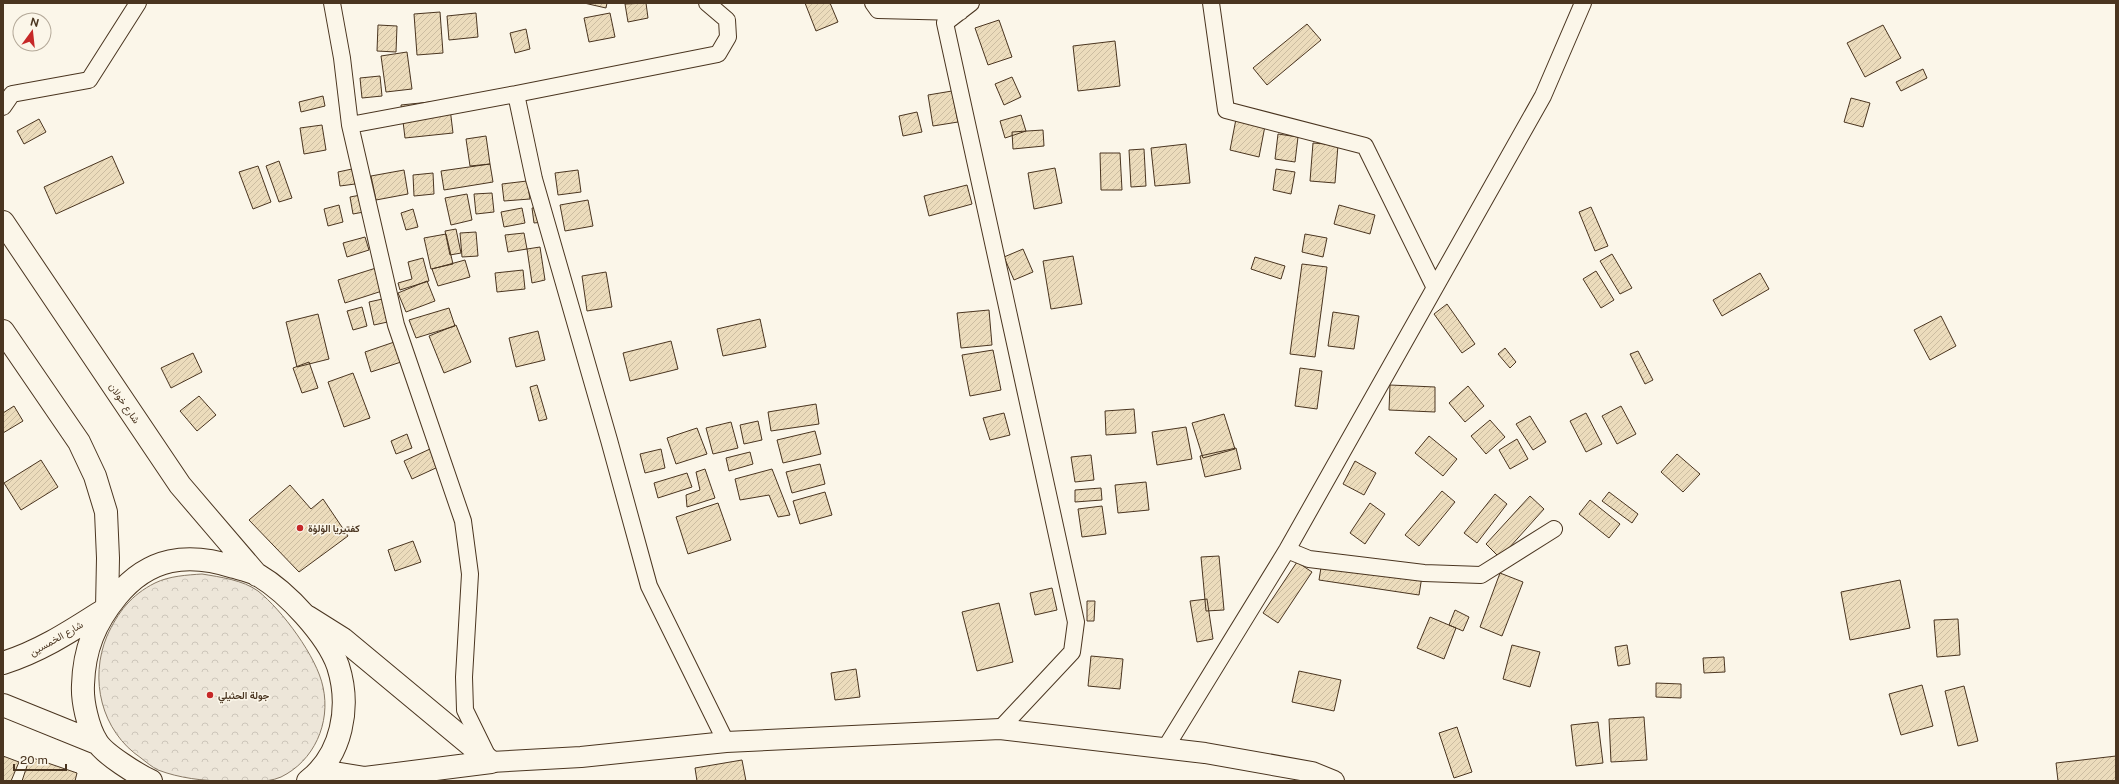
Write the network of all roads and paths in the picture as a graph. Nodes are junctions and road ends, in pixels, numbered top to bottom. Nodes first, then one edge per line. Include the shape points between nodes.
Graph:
1 (138, 3) edge
2 (332, 3) edge
3 (707, 3) edge
4 (873, 3) edge
5 (1211, 3) edge
6 (1583, 3) edge
7 (965, 7) edge
8 (516, 94) junction
9 (3, 107) edge
10 (350, 125) junction
11 (3, 222) edge
12 (1434, 286) junction
13 (3, 331) edge
14 (1554, 530) dead end
15 (1287, 550) junction
16 (257, 575) junction
17 (107, 608) junction
18 (308, 618) junction
19 (3, 663) edge
20 (3, 705) edge
21 (1000, 730) junction
22 (726, 742) junction
23 (97, 743) junction
24 (1166, 747) junction
25 (491, 762) junction
26 (317, 778) edge
27 (151, 781) edge
28 (1334, 781) edge

1 - 9 street via 88,80 12,94
2 - 10 street
3 - 8 street via 727,20 728,37 718,54
4 - 7 street via 878,10
5 - 12 street via 1226,110 1365,146
6 - 12 street via 1543,96
7 - 21 street via 945,23 1076,622 1072,652
8 - 10 street
8 - 22 street via 534,179 649,586
10 - 25 street via 396,325 463,521 470,574 464,677 465,710
11 - 16 main road, شارع خولان via 180,485
12 - 15 street
13 - 17 main road via 79,442 95,476 106,512
14 - 15 street via 1481,575 1424,573 1309,559
15 - 24 street
16 - 17 main road via 205,559 173,560 150,568 128,583
16 - 18 main road
17 - 19 main road, شارع الخمسين via 29,655
17 - 23 main road via 90,638 83,669 82,691 85,709
18 - 25 main road via 343,639
18 - 26 main road via 338,666 343,697 338,740
20 - 23 main road
21 - 22 street
21 - 24 street
22 - 25 street via 580,757
23 - 27 main road via 125,766
24 - 28 street via 1312,772
25 - 26 main road via 365,778

